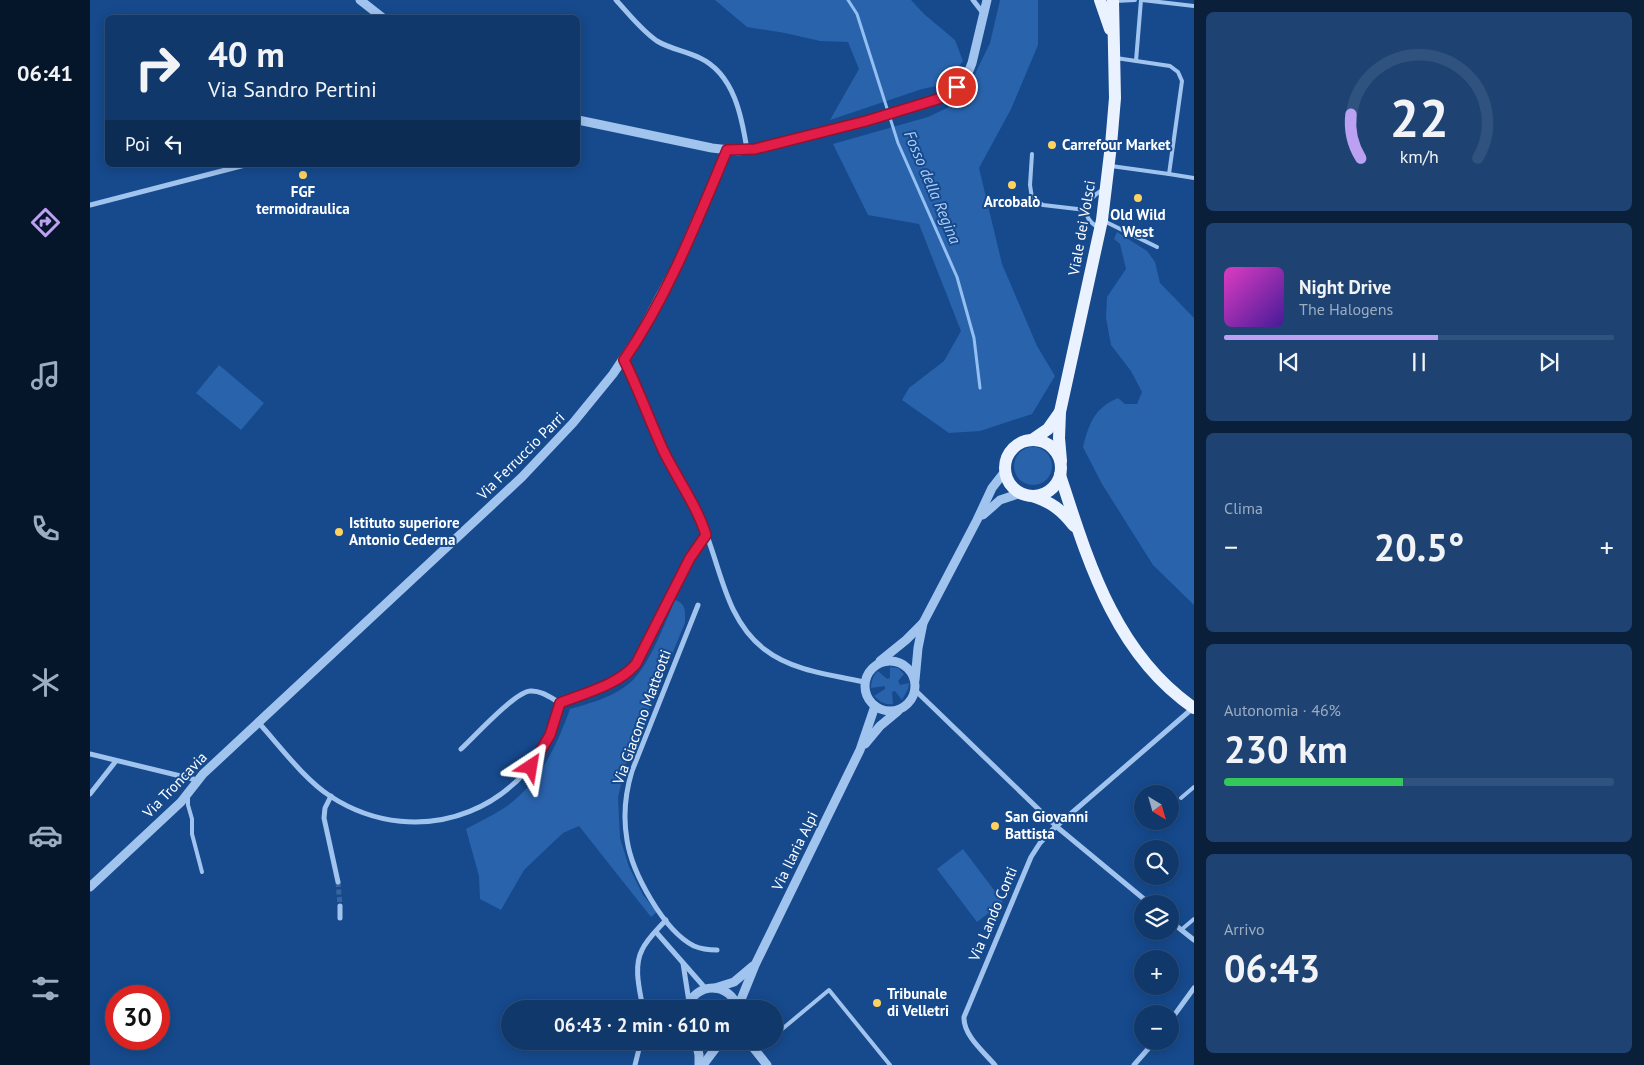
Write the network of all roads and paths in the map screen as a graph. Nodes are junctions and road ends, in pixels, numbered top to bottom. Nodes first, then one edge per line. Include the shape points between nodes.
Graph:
1 (360, 0) edge
2 (616, 0) edge
3 (973, 0) edge
4 (987, 0) edge
5 (1110, 0) edge
6 (1135, 0) edge
7 (1142, 0) edge
8 (1194, 6) edge
9 (984, 14) junction
10 (380, 15) edge
11 (1115, 52) junction
12 (1136, 61) junction
13 (580, 120) edge
14 (727, 150) junction
15 (747, 150) junction
16 (1032, 154) dead end
17 (1109, 165) junction
18 (236, 167) edge
19 (1169, 174) junction
20 (1194, 178) edge
21 (1106, 188) junction
22 (90, 204) edge
23 (1086, 210) junction
24 (1101, 224) junction
25 (1157, 247) dead end
26 (624, 360) junction
27 (1060, 412) junction
28 (1032, 440) junction
29 (1060, 461) junction
30 (1006, 470) junction
31 (1060, 475) junction
32 (1025, 494) junction
33 (977, 520) junction
34 (1079, 532) junction
35 (706, 535) junction
36 (698, 605) dead end
37 (923, 623) junction
38 (875, 666) junction
39 (915, 680) junction
40 (865, 682) junction
41 (915, 690) junction
42 (560, 703) junction
43 (875, 706) junction
44 (1194, 708) edge
45 (901, 709) junction
46 (258, 722) junction
47 (461, 749) dead end
48 (860, 750) junction
49 (90, 754) edge
50 (116, 761) junction
51 (197, 780) junction
52 (1194, 787) edge
53 (90, 794) edge
54 (188, 794) junction
55 (330, 796) junction
56 (1181, 798) dead end
57 (1057, 827) junction
58 (202, 872) dead end
59 (338, 882) tunnel mouth
60 (90, 886) edge
61 (1139, 895) edge
62 (340, 906) tunnel mouth
63 (340, 918) dead end
64 (1194, 919) edge
65 (666, 920) junction
66 (1181, 930) joint
67 (656, 932) junction
68 (1194, 940) edge
69 (717, 950) dead end
70 (682, 963) junction
71 (755, 964) junction
72 (710, 988) junction
73 (1194, 988) edge
74 (642, 1000) edge
75 (686, 1000) edge
76 (691, 1000) edge
77 (733, 1000) edge
78 (741, 1000) edge
79 (1179, 1009) edge
80 (783, 1028) edge
81 (638, 1050) edge
82 (698, 1050) edge
83 (714, 1050) edge
84 (1147, 1050) edge
85 (756, 1051) edge
86 (1136, 1063) edge
87 (634, 1065) edge
88 (699, 1065) edge
89 (703, 1065) edge
90 (767, 1065) edge
91 (890, 1065) edge
92 (995, 1065) edge
93 (1144, 1065) edge

1 - 10 street
2 - 15 street via 657,41 702,58 719,73 738,107
3 - 9 street
4 - 9 street
5 - 6 lane
5 - 11 main road, Viale dei Volsci
7 - 8 lane
7 - 12 lane
9 - 15 street via 972,63 961,83 945,96 866,121
11 - 12 lane
11 - 17 main road, Viale dei Volsci
12 - 19 lane via 1170,66 1182,78
13 - 14 street
14 - 15 street
14 - 26 street, Via Ferruccio Parri via 674,269
16 - 23 lane via 1032,198 1044,205
17 - 19 lane
17 - 21 main road, Viale dei Volsci
18 - 22 street
19 - 20 lane
21 - 23 lane via 1092,197
21 - 24 main road, Viale dei Volsci
23 - 24 lane via 1090,221
24 - 25 lane
24 - 27 main road, Viale dei Volsci
26 - 35 street
26 - 46 street, Via Ferruccio Parri via 532,468
27 - 28 main road, Viale dei Volsci via 1048,429
27 - 29 main road, Viale dei Volsci
28 - 29 main road via 1050,445
28 - 30 main road via 1016,446 1006,461
29 - 31 main road
30 - 32 main road via 1013,487
30 - 33 street via 992,488
31 - 32 main road via 1046,493
31 - 34 main road
32 - 33 street via 1000,500
32 - 34 main road via 1056,506
33 - 37 street
34 - 44 main road via 1096,579 1127,638 1161,680
35 - 40 street via 730,603 756,642 772,655 793,665
35 - 42 street via 690,558 635,666 610,682
36 - 65 street, Via Giacomo Matteotti via 632,771 626,797 626,833 631,857 647,893
37 - 38 street
37 - 39 street
38 - 39 street via 881,662 896,661 908,668
38 - 40 street
39 - 41 street
40 - 43 street via 867,696
41 - 45 street
41 - 57 street
42 - 47 street via 538,692 524,693
42 - 55 street via 550,735 531,767 500,796 472,811 438,820 400,820 362,811
43 - 45 street via 888,711
43 - 48 street, Via Ilaria Alpi
44 - 57 street, Via Lando Conti
45 - 48 street, Via Ilaria Alpi via 880,726
46 - 51 street, Via Troncavia
46 - 55 street
48 - 71 street, Via Ilaria Alpi
49 - 50 street
50 - 51 street
50 - 53 street
51 - 54 street, Via Troncavia
52 - 56 lane
54 - 58 lane via 192,834
54 - 60 street, Via Troncavia
55 - 59 street via 324,818
57 - 61 street
57 - 92 street, Via Lando Conti via 1031,857 964,1017 968,1032
62 - 63 street
64 - 66 lane
65 - 67 street
65 - 69 street, Via Giacomo Matteotti via 690,944
66 - 68 street
67 - 70 street
67 - 74 street via 644,947 638,962
70 - 72 street
70 - 75 street
71 - 72 street, Via Ilaria Alpi via 734,982
71 - 78 street, Via Ilaria Alpi
72 - 76 street, Via Ilaria Alpi
72 - 77 street via 729,994
73 - 79 street
80 - 91 lane via 829,990
81 - 87 street
82 - 88 street
83 - 89 street
84 - 86 street
85 - 90 street
86 - 93 street

